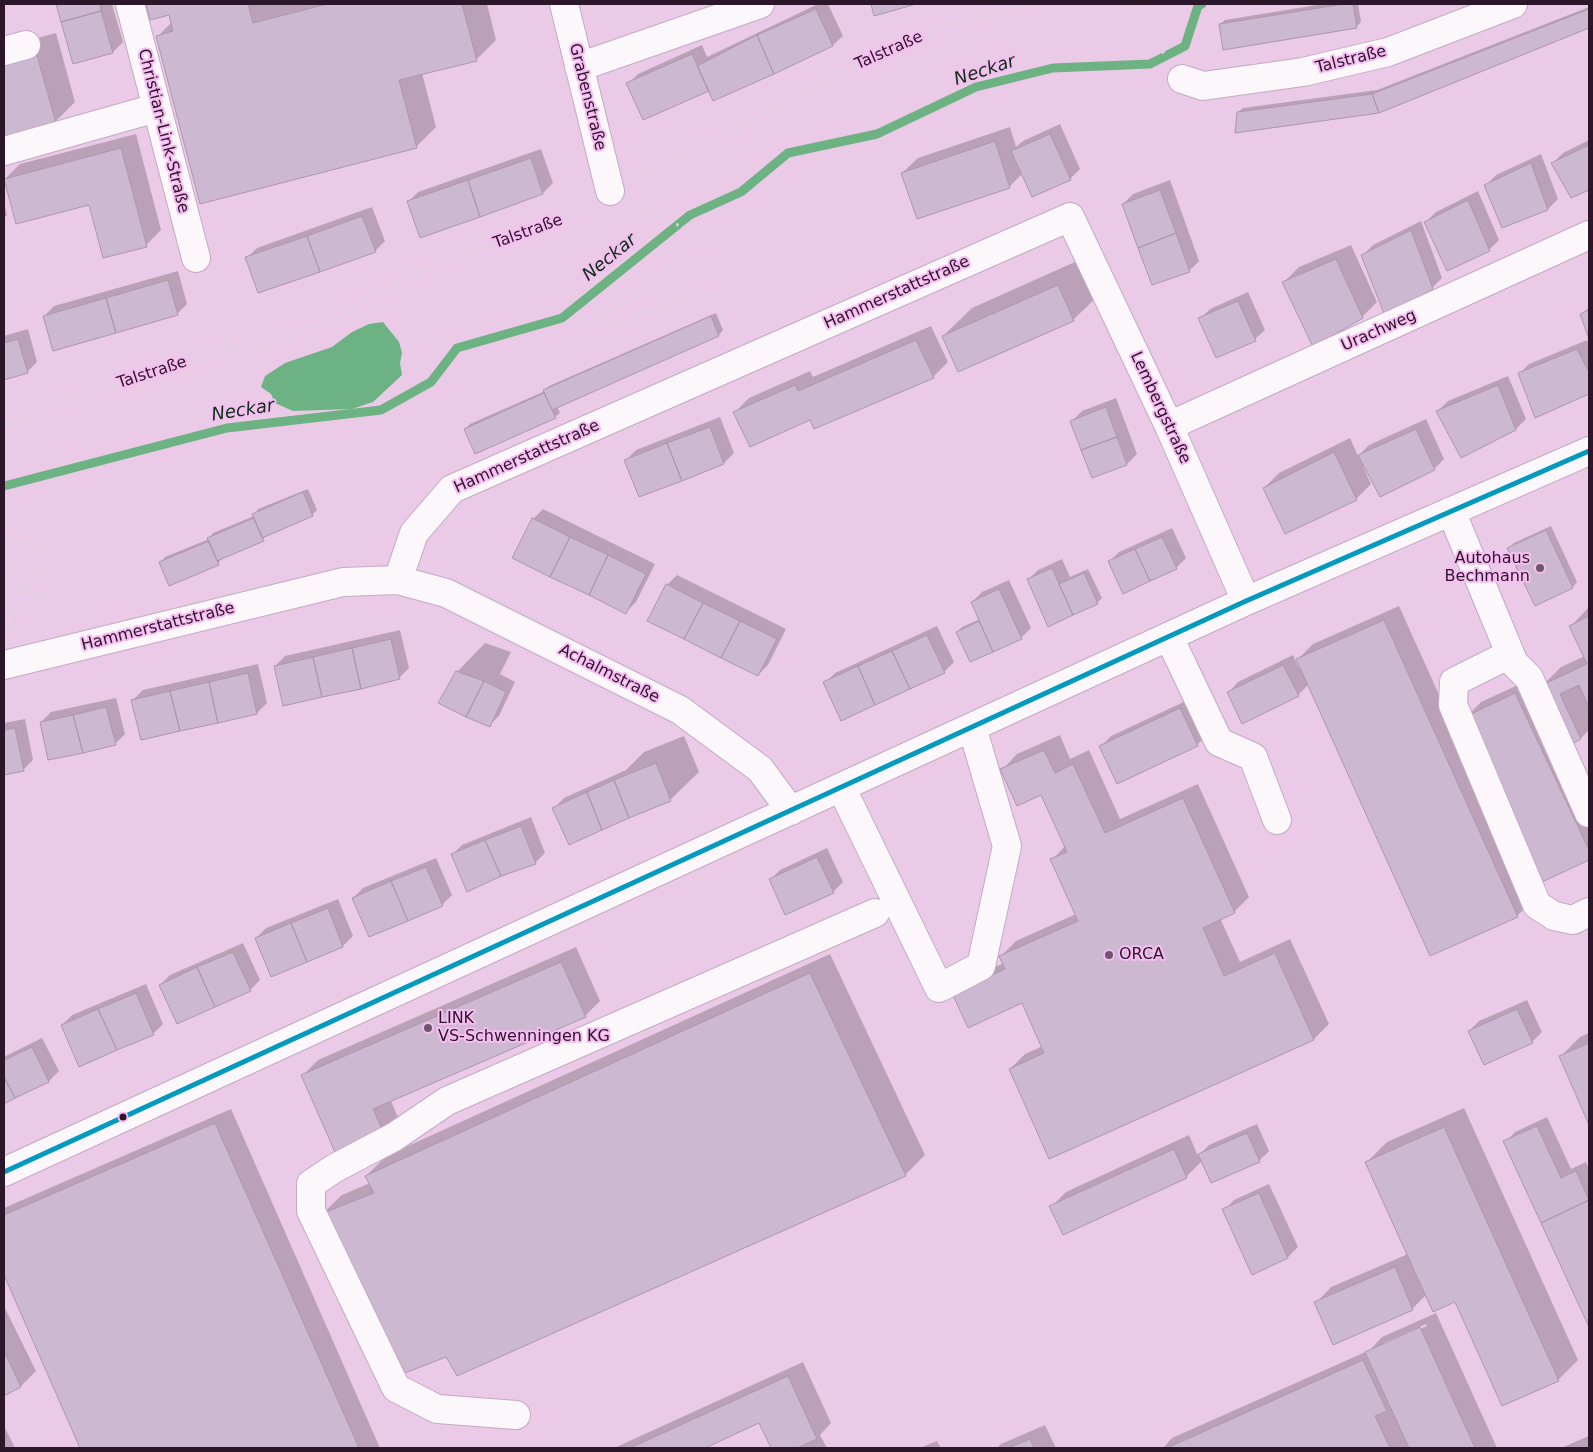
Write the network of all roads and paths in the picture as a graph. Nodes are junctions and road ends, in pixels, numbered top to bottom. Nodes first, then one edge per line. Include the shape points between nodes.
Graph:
1 (130, 4) edge
2 (564, 4) edge
3 (760, 4) edge
4 (1038, 4) edge
5 (1128, 4) edge
6 (1513, 4) edge
7 (1153, 39) dead end
8 (579, 67) junction
9 (1182, 79) dead end
10 (156, 108) junction
11 (4, 151) edge
12 (610, 190) junction
13 (638, 204) dead end
14 (1070, 217) joint
15 (1589, 235) edge
16 (196, 258) dead end
17 (225, 335) dead end
18 (228, 347) junction
19 (742, 362) junction
20 (4, 426) edge
21 (1169, 426) junction
22 (1589, 451) edge
23 (1451, 511) junction
24 (4, 538) edge
25 (398, 580) junction
26 (4, 585) edge
27 (1246, 601) junction
28 (1169, 636) junction
29 (1510, 654) junction
30 (4, 665) edge
31 (972, 728) junction
32 (841, 788) junction
33 (791, 810) junction
34 (1589, 813) edge
35 (1277, 820) dead end
36 (1589, 912) edge
37 (875, 913) dead end
38 (4, 1172) edge
39 (516, 1415) dead end

1 - 10 street, Christian-Link-Straße
2 - 8 street, Grabenstraße
3 - 8 street
4 - 12 path, Talstraße via 952,24 871,56 725,136
5 - 7 path
6 - 9 street, Talstraße via 1388,52 1312,70 1203,86
8 - 12 street, Grabenstraße
10 - 11 street
10 - 16 street, Christian-Link-Straße
12 - 18 path, Talstraße via 579,213 415,274 316,328 269,347
13 - 19 path via 695,234 680,261 632,298 599,318 602,325 628,321 699,293 715,299
14 - 19 street, Hammerstattstraße
14 - 21 street, Lembergstraße
15 - 21 street, Urachweg
17 - 18 path
18 - 20 path, Talstraße via 64,402
19 - 25 street, Hammerstattstraße via 452,488 414,533
21 - 27 street, Lembergstraße
22 - 23 street
23 - 27 street
23 - 29 street
24 - 26 path via 41,545 10,566 46,573 17,591 46,593 13,620
25 - 30 street, Hammerstattstraße via 343,582
25 - 33 street, Achalmstraße via 446,593 680,710 760,769
27 - 28 street
28 - 31 street
28 - 35 street via 1219,742 1253,757
29 - 34 street via 1529,678
29 - 36 street via 1454,682 1453,705 1537,906 1554,916 1573,920
31 - 32 street
31 - 32 street via 1007,846 981,966 939,988
32 - 33 street
33 - 38 street
37 - 39 street via 446,1101 394,1137 311,1184 311,1211 396,1388 437,1409

